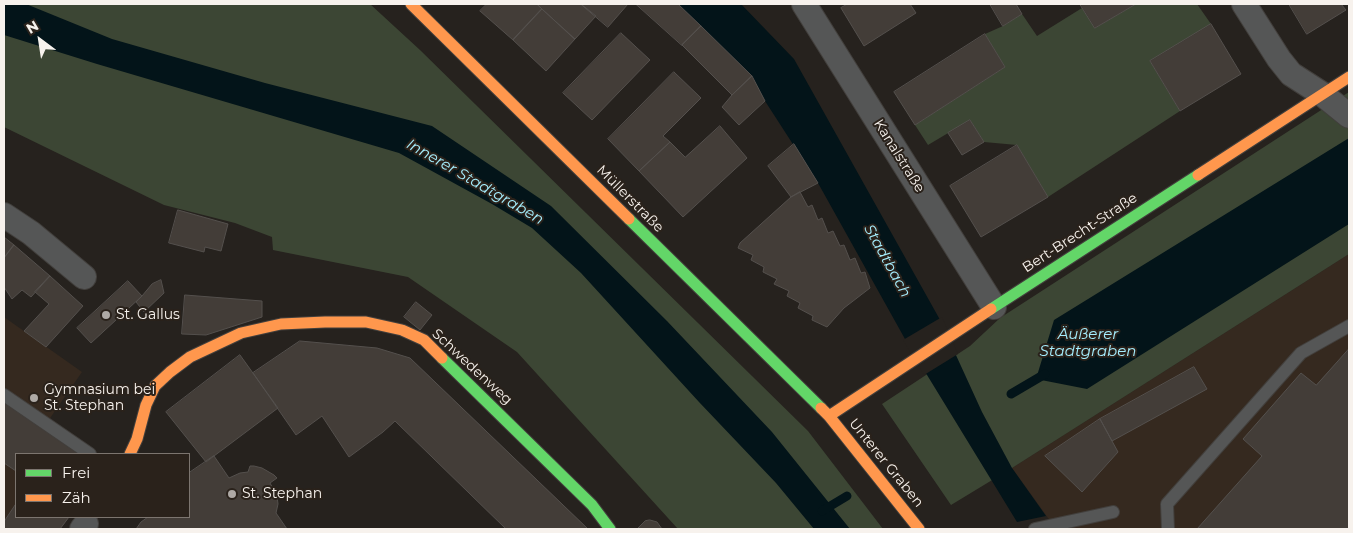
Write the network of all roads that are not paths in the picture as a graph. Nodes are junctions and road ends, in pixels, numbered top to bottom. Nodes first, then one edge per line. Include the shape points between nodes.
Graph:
1 (411, 4) edge
2 (804, 4) edge
3 (1244, 4) edge
4 (1349, 77) edge
5 (1322, 94) junction
6 (1348, 115) edge
7 (4, 215) edge
8 (84, 277) dead end
9 (994, 307) junction
10 (1349, 326) edge
11 (4, 395) edge
12 (829, 416) junction
13 (89, 453) edge
14 (130, 453) edge
15 (1113, 512) dead end
16 (610, 529) edge
17 (919, 529) edge
18 (1035, 529) edge
19 (1168, 529) edge

1 - 12 street, Müllerstraße
2 - 9 street, Kanalstraße
3 - 5 street via 1291,74
4 - 5 street, Bert-Brecht-Straße
5 - 6 street
5 - 9 street, Bert-Brecht-Straße
7 - 8 street
9 - 12 street, Bert-Brecht-Straße
10 - 19 lane via 1301,353 1167,504
11 - 13 lane
12 - 17 street, Unterer Graben
14 - 16 street, Schwedenweg via 155,386 190,357 241,333 281,324 366,322 402,330 424,340 592,505
15 - 18 lane

